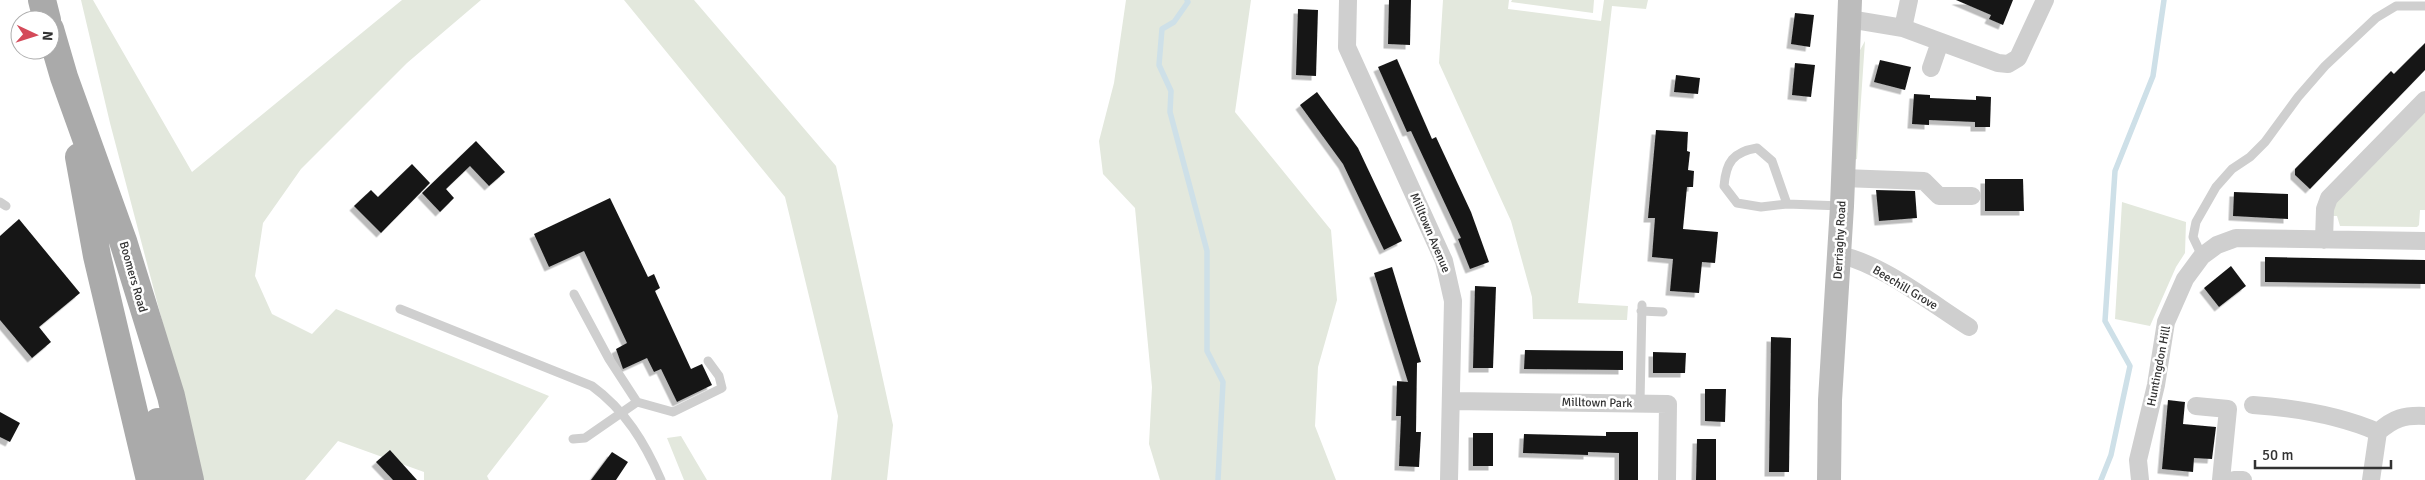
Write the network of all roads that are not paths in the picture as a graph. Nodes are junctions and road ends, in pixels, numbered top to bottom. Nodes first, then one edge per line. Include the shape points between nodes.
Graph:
1 (1348, 0) edge
2 (1909, 0) edge
3 (2045, 0) edge
4 (2425, 6) edge
5 (1849, 10) edge
6 (1903, 28) junction
7 (1940, 42) junction
8 (59, 60) edge
9 (1931, 68) dead end
10 (64, 77) junction
11 (2425, 100) edge
12 (1843, 178) junction
13 (1972, 196) dead end
14 (1787, 204) junction
15 (1842, 206) junction
16 (2324, 240) junction
17 (2425, 241) edge
18 (1840, 255) junction
19 (2202, 256) junction
20 (574, 294) dead end
21 (142, 309) junction
22 (400, 309) dead end
23 (1663, 312) dead end
24 (1968, 327) dead end
25 (708, 361) dead end
26 (1451, 401) junction
27 (637, 402) junction
28 (1640, 404) junction
29 (2253, 405) dead end
30 (2196, 406) dead end
31 (621, 412) junction
32 (2425, 416) edge
33 (2378, 432) junction
34 (572, 439) dead end
35 (150, 480) edge
36 (170, 480) edge
37 (190, 480) edge
38 (661, 480) edge
39 (1449, 480) edge
40 (1667, 480) edge
41 (1829, 480) edge
42 (2140, 480) edge
43 (2221, 480) edge
44 (2234, 480) edge
45 (2243, 480) edge
46 (2371, 480) edge

1 - 26 street, Milltown Avenue via 1348,47 1450,280 1453,301
2 - 6 street
3 - 7 street via 2018,58 2008,64
4 - 19 lane via 2396,6 2376,18 2298,96 2265,142 2232,169 2216,187 2196,222 2193,237
5 - 6 street
5 - 12 street, Derriaghy Road
6 - 7 street
7 - 9 street
8 - 10 main road, Boomers Road
10 - 21 main road, Boomers Road via 123,241
10 - 35 main road, Boomers Road via 97,256
11 - 16 street via 2329,198 2325,209
12 - 13 street via 1924,181 1940,196
12 - 15 street, Derriaghy Road
14 - 14 lane via 1761,207 1737,203 1724,186 1729,163 1742,151 1758,148 1772,161
14 - 15 lane
15 - 18 street, Derriaghy Road
16 - 17 street, Huntingdon Hill
16 - 19 street, Huntingdon Hill via 2236,238 2217,245
18 - 24 street, Beechill Grove via 1879,270
18 - 41 street, Derriaghy Road via 1830,400
19 - 42 street, Huntingdon Hill via 2185,279 2166,322 2156,385 2138,460
20 - 27 lane via 609,359
21 - 36 main road via 147,366
21 - 37 main road, Boomers Road via 171,396
22 - 31 lane via 592,386
23 - 28 lane via 1642,308
25 - 27 lane via 720,376 722,388 673,412
26 - 28 street, Milltown Park
26 - 39 street, Milltown Avenue
27 - 31 lane
28 - 40 street, Milltown Park via 1668,404
29 - 33 street via 2290,408 2360,424
30 - 43 street via 2228,408
31 - 34 lane via 585,438
31 - 38 lane via 631,422
32 - 33 street via 2405,415
33 - 46 street
44 - 45 street

